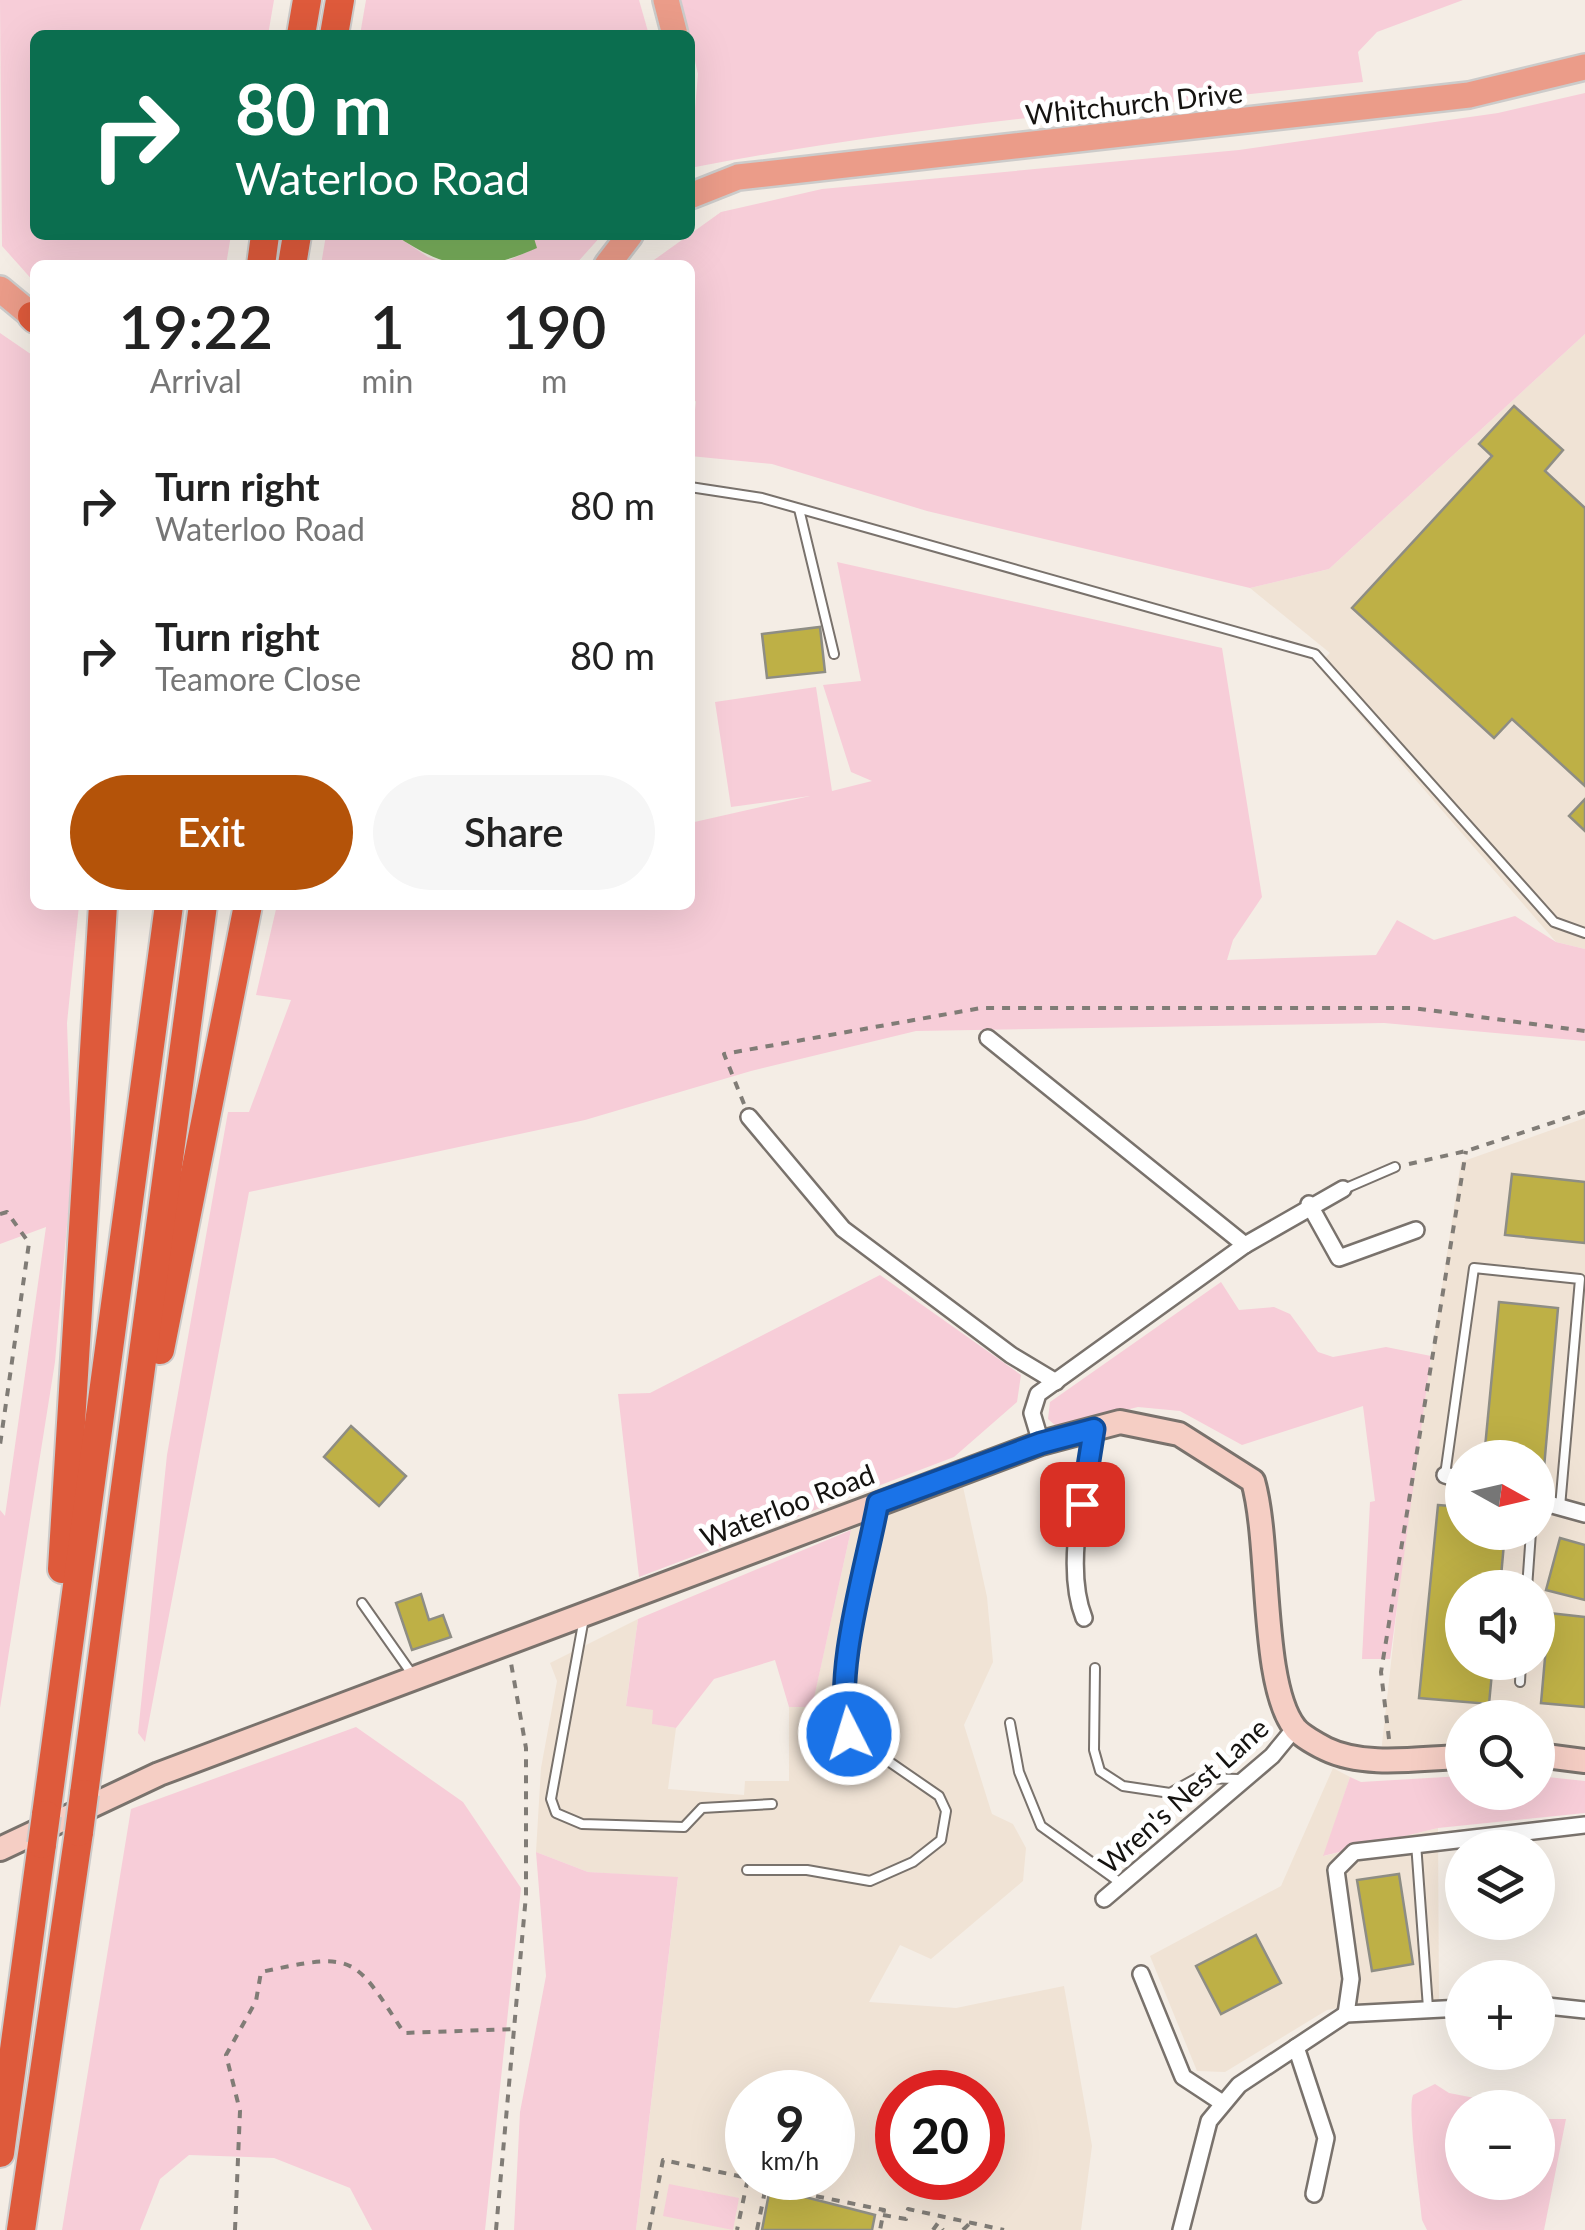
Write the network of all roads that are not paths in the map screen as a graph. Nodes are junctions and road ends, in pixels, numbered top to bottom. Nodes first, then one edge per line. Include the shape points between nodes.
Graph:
1 (307, 0) edge
2 (340, 0) edge
3 (666, 0) edge
4 (302, 30) edge
5 (335, 30) edge
6 (674, 30) edge
7 (1585, 66) edge
8 (695, 194) edge
9 (626, 240) edge
10 (610, 260) edge
11 (0, 289) edge
12 (30, 315) edge
13 (695, 488) edge
14 (799, 509) junction
15 (834, 654) dead end
16 (103, 910) edge
17 (168, 910) edge
18 (202, 910) edge
19 (247, 910) edge
20 (1585, 933) edge
21 (988, 1038) dead end
22 (749, 1117) road end
23 (1395, 1167) road end
24 (1344, 1189) joint
25 (1309, 1204) junction
26 (1416, 1230) dead end
27 (1245, 1245) junction
28 (1582, 1280) edge
29 (1056, 1382) junction
30 (1094, 1429) junction
31 (1450, 1440) edge
32 (1041, 1443) junction
33 (878, 1503) junction
34 (1555, 1506) edge
35 (1560, 1507) junction
36 (1585, 1514) edge
37 (110, 1602) junction
38 (362, 1603) dead end
39 (585, 1613) junction
40 (1084, 1618) dead end
41 (1095, 1668) dead end
42 (415, 1678) junction
43 (1010, 1723) dead end
44 (1295, 1728) junction
45 (1445, 1756) edge
46 (1555, 1757) edge
47 (1585, 1760) edge
48 (1244, 1780) junction
49 (772, 1804) dead end
50 (47, 1805) junction
51 (1585, 1824) edge
52 (1416, 1843) junction
53 (0, 1849) edge
54 (747, 1870) dead end
55 (1122, 1884) junction
56 (1104, 1899) dead end
57 (1142, 1974) dead end
58 (1555, 2007) edge
59 (1445, 2009) edge
60 (1428, 2010) junction
61 (1585, 2010) edge
62 (1346, 2014) junction
63 (1296, 2047) junction
64 (1221, 2102) junction
65 (0, 2153) edge
66 (1314, 2194) dead end
67 (21, 2230) edge
68 (1181, 2230) edge

1 - 4 highway
2 - 5 highway
3 - 6 main road
7 - 8 main road, Whitchurch Drive via 1433,99 738,176
9 - 10 main road
11 - 12 main road
13 - 14 lane
14 - 15 lane
14 - 20 lane via 1315,654 1554,922
16 - 50 highway
17 - 50 highway
18 - 37 highway
19 - 37 highway
21 - 27 street
22 - 29 street via 844,1229
23 - 24 lane
24 - 25 street
25 - 26 street via 1339,1258
25 - 27 street
27 - 29 street
28 - 31 lane via 1474,1268
28 - 35 lane
29 - 32 street via 1032,1404
30 - 32 street, Waterloo Road
30 - 40 street via 1076,1542 1074,1594
30 - 44 street, Waterloo Road via 1120,1422 1179,1434 1253,1482 1274,1675
32 - 33 street, Waterloo Road
33 - 39 street, Waterloo Road
33 - 54 lane via 843,1712 849,1734 939,1796 946,1810 941,1840 913,1862 870,1881 807,1870
34 - 35 street
35 - 36 street
37 - 67 highway, bridge
38 - 42 lane
39 - 42 street, Waterloo Road
39 - 49 lane via 551,1799 556,1813 582,1824 684,1827 702,1808
41 - 48 lane via 1100,1771 1123,1786 1170,1793 1197,1778
42 - 53 street, Waterloo Road via 159,1774
43 - 55 lane via 1019,1772 1041,1826
44 - 45 street via 1328,1750
44 - 48 street, Wren's Nest Lane
46 - 47 street
48 - 55 street, Wren's Nest Lane
50 - 65 highway, bridge
51 - 52 street
52 - 60 lane
52 - 62 street via 1354,1852 1336,1870 1351,1979
55 - 56 street, Wren's Nest Lane
57 - 64 street via 1184,2077
58 - 61 street
59 - 60 street
60 - 62 street
62 - 63 street
63 - 64 street
63 - 66 street via 1326,2138
64 - 68 street via 1203,2136

